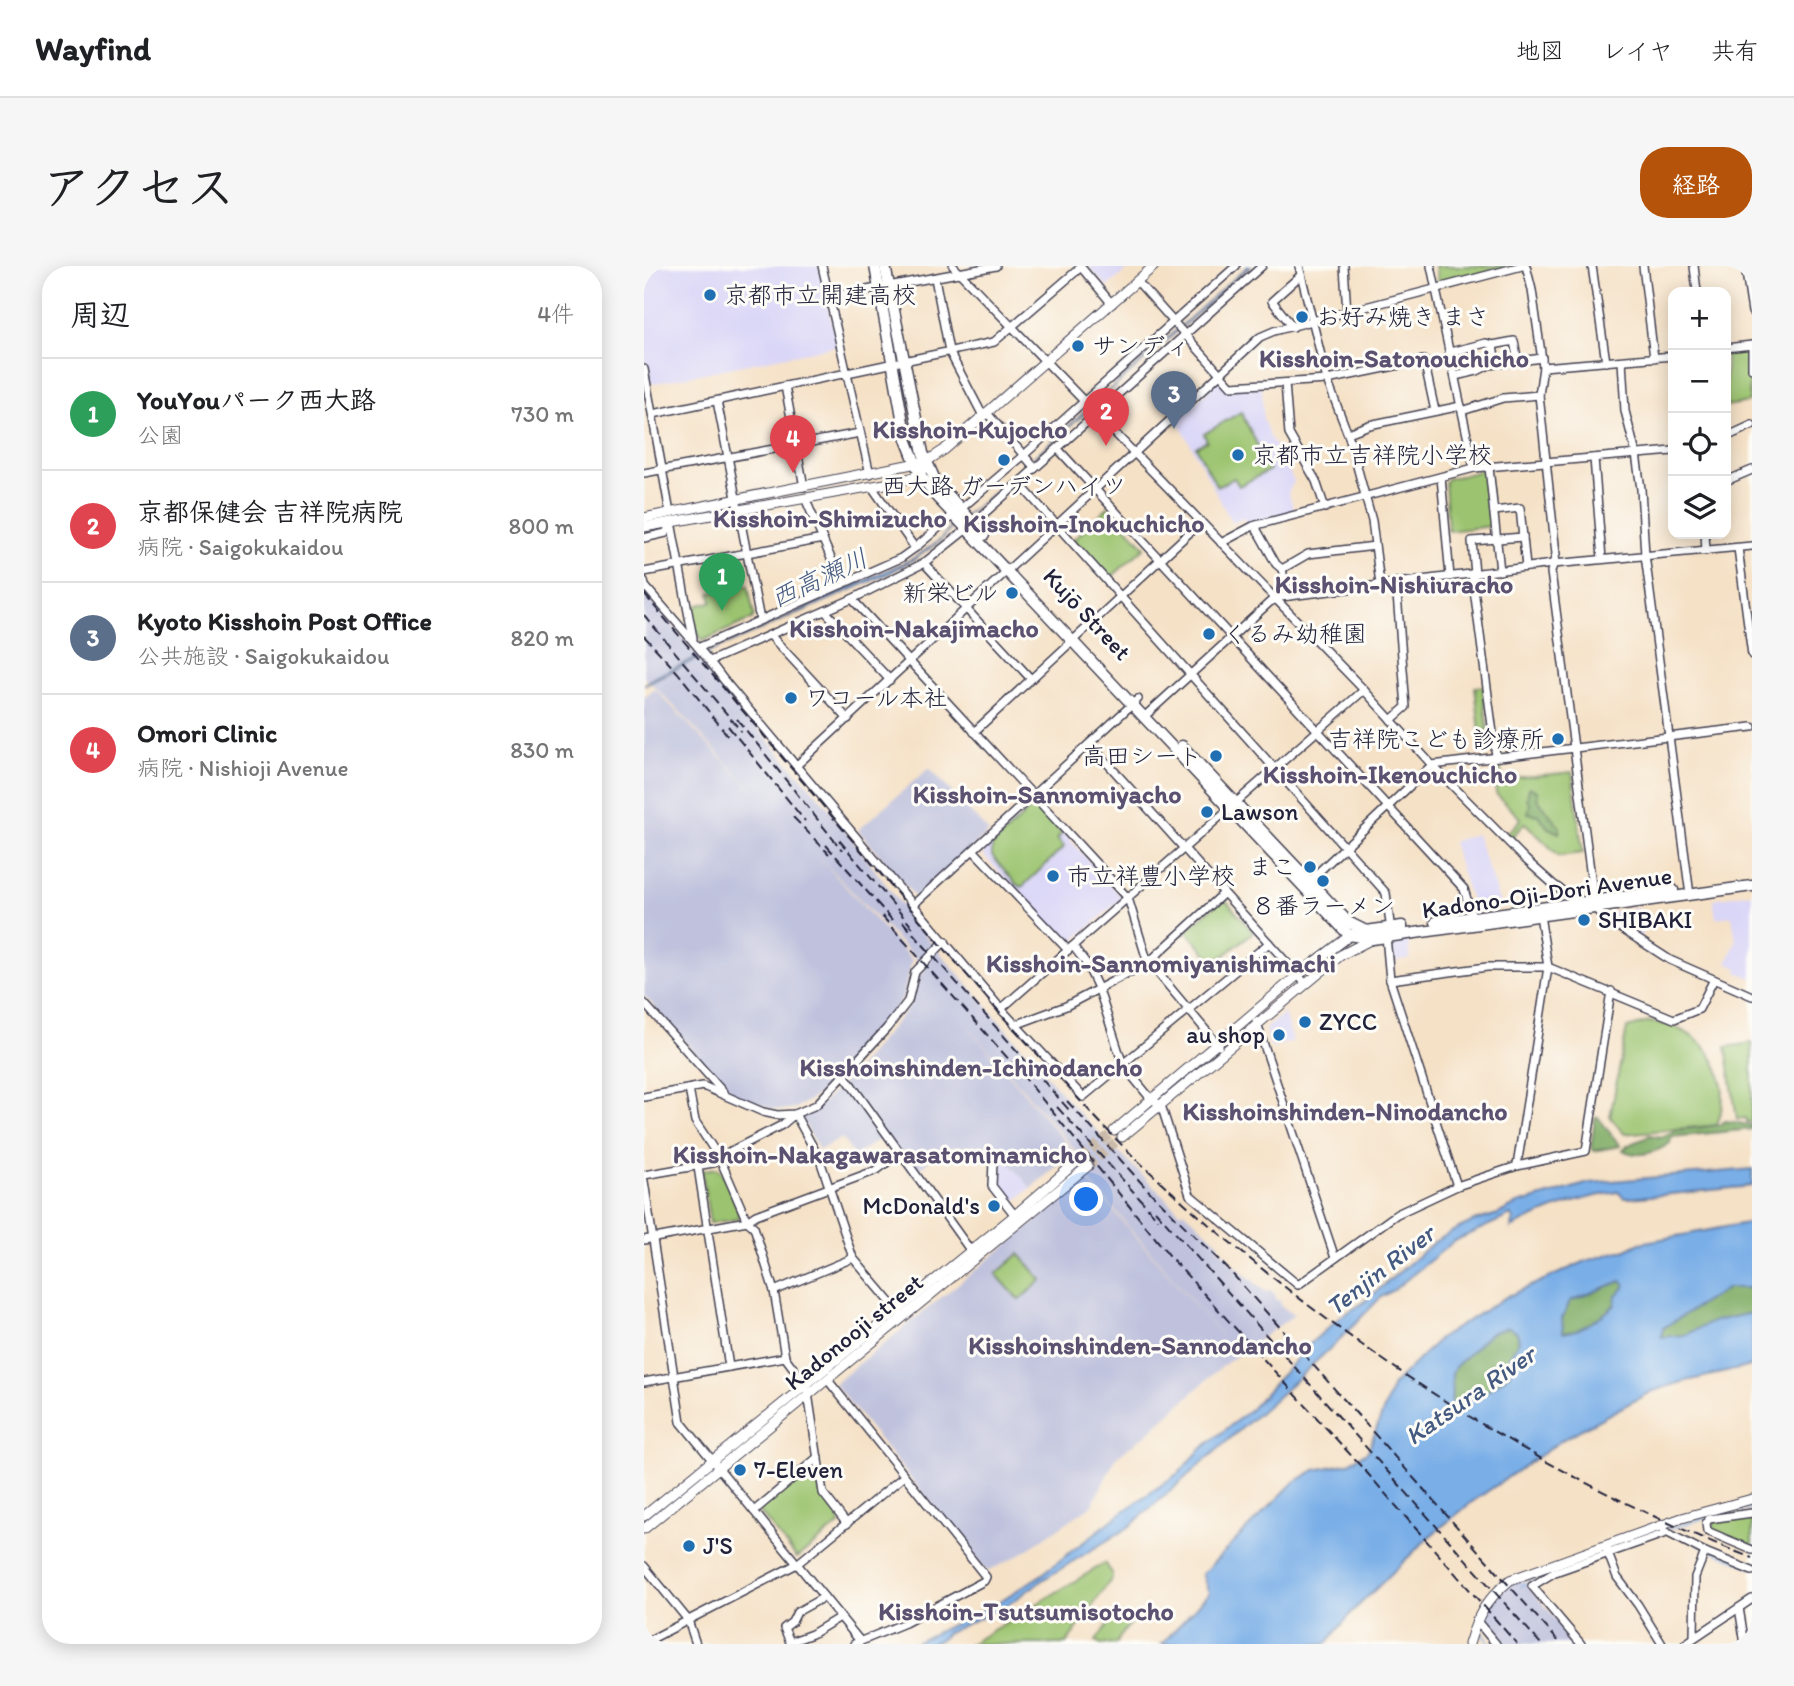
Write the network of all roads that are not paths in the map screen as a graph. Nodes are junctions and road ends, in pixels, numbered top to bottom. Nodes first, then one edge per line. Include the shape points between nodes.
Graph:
1 (822, 266) edge
2 (874, 266) edge
3 (885, 266) edge
4 (953, 266) edge
5 (992, 266) edge
6 (1154, 266) edge
7 (1236, 266) edge
8 (1262, 266) edge
9 (1299, 266) edge
10 (1345, 266) edge
11 (1431, 266) edge
12 (1524, 266) edge
13 (1592, 266) edge
14 (1643, 266) edge
15 (1694, 266) edge
16 (1745, 266) edge
17 (1080, 267) edge
18 (959, 273) junction
19 (1301, 275) junction
20 (935, 278) junction
21 (1137, 281) junction
22 (884, 286) junction
23 (1696, 287) edge
24 (1437, 289) junction
25 (829, 297) junction
26 (1112, 304) junction
27 (1752, 312) edge
28 (1347, 313) junction
29 (1174, 321) junction
30 (1312, 323) junction
31 (1011, 327) junction
32 (1293, 327) junction
33 (1185, 334) junction
34 (1493, 345) junction
35 (1752, 345) edge
36 (1731, 347) edge
37 (949, 351) junction
38 (1450, 352) junction
39 (1668, 357) edge
40 (1654, 358) junction
41 (1044, 361) junction
42 (1622, 361) junction
43 (1518, 362) junction
44 (1606, 362) junction
45 (899, 363) junction
46 (1496, 363) junction
47 (1542, 363) junction
48 (1752, 369) edge
49 (644, 373) edge
50 (847, 373) junction
51 (1220, 374) junction
52 (1455, 376) junction
53 (1327, 380) junction
54 (1285, 383) junction
55 (785, 386) junction
56 (1539, 395) junction
57 (717, 401) junction
58 (1085, 402) junction
59 (1462, 408) junction
60 (1435, 411) junction
61 (1095, 413) junction
62 (653, 414) junction
63 (985, 414) junction
64 (1752, 425) edge
65 (860, 433) junction
66 (1348, 433) junction
67 (1731, 435) edge
68 (796, 444) junction
69 (1058, 449) junction
70 (1668, 452) edge
71 (1134, 453) junction
72 (1636, 454) junction
73 (1024, 456) junction
74 (727, 457) junction
75 (1594, 458) junction
76 (927, 461) junction
77 (1546, 461) junction
78 (1489, 467) junction
79 (917, 468) junction
80 (1035, 468) junction
81 (1474, 468) junction
82 (662, 469) junction
83 (1752, 470) edge
84 (644, 473) edge
85 (870, 474) junction
86 (1441, 477) junction
87 (1731, 479) edge
88 (1019, 483) junction
89 (872, 486) junction
90 (804, 487) junction
91 (1095, 489) junction
92 (1366, 497) junction
93 (805, 498) junction
94 (737, 506) junction
95 (1325, 508) junction
96 (1494, 511) junction
97 (670, 517) junction
98 (644, 518) edge
99 (965, 520) junction
100 (1201, 522) junction
101 (1056, 525) junction
102 (1257, 526) junction
103 (644, 527) edge
104 (1523, 537) junction
105 (644, 538) edge
106 (1497, 539) junction
107 (1705, 539) edge
108 (823, 540) junction
109 (1221, 543) junction
110 (1375, 545) junction
111 (1752, 546) edge
112 (915, 548) junction
113 (1738, 548) junction
114 (1706, 551) junction
115 (746, 553) junction
116 (1645, 555) junction
117 (1160, 559) junction
118 (1602, 559) junction
119 (924, 563) junction
120 (1553, 564) junction
121 (679, 566) junction
122 (1011, 568) junction
123 (1526, 568) junction
124 (1282, 569) junction
125 (1500, 571) junction
126 (644, 572) edge
127 (1473, 574) junction
128 (1450, 577) junction
129 (644, 581) edge
130 (1396, 582) junction
131 (842, 584) junction
132 (1380, 584) junction
133 (1120, 596) junction
134 (1288, 596) junction
135 (852, 599) junction
136 (1275, 599) junction
137 (967, 609) junction
138 (825, 611) junction
139 (760, 620) junction
140 (769, 635) junction
141 (1076, 637) junction
142 (1231, 637) junction
143 (693, 639) junction
144 (700, 647) junction
145 (1752, 655) edge
146 (710, 661) junction
147 (909, 662) junction
148 (1191, 675) junction
149 (1031, 679) junction
150 (890, 680) junction
151 (1364, 690) junction
152 (1135, 701) junction
153 (1148, 714) junction
154 (848, 719) junction
155 (1391, 720) junction
156 (1752, 727) edge
157 (1318, 731) junction
158 (974, 732) junction
159 (1669, 736) junction
160 (1090, 744) junction
161 (1574, 746) junction
162 (1496, 756) junction
163 (797, 765) junction
164 (1432, 765) junction
165 (1275, 768) junction
166 (1034, 796) junction
167 (1233, 806) junction
168 (1388, 807) junction
169 (1346, 846) junction
170 (1184, 849) junction
171 (974, 851) junction
172 (1752, 879) edge
173 (1307, 884) junction
174 (1752, 886) edge
175 (1690, 891) junction
176 (1224, 893) junction
177 (1128, 898) junction
178 (1578, 902) junction
179 (914, 904) junction
180 (1595, 904) junction
181 (1540, 915) junction
182 (1473, 920) junction
183 (1348, 922) junction
184 (1389, 933) junction
185 (1349, 935) junction
186 (1369, 935) junction
187 (945, 942) junction
188 (1269, 943) junction
189 (1070, 948) junction
190 (1341, 955) junction
191 (1149, 962) junction
192 (1548, 967) junction
193 (1298, 975) junction
194 (1390, 980) junction
195 (1713, 981) junction
196 (1306, 984) junction
197 (1099, 990) junction
198 (1611, 991) junction
199 (1752, 996) edge
200 (644, 1003) edge
201 (1001, 1009) junction
202 (1189, 1009) junction
203 (1252, 1014) junction
204 (1259, 1024) junction
205 (1015, 1025) junction
206 (1217, 1044) junction
207 (1224, 1053) junction
208 (1123, 1065) junction
209 (845, 1076) junction
210 (689, 1089) junction
211 (726, 1095) junction
212 (644, 1097) edge
213 (1151, 1099) junction
214 (1161, 1105) junction
215 (795, 1114) junction
216 (900, 1153) junction
217 (720, 1158) junction
218 (1081, 1158) tunnel mouth
219 (993, 1161) dead end
220 (1087, 1166) tunnel mouth
221 (1517, 1166) junction
222 (698, 1167) junction
223 (644, 1175) edge
224 (644, 1181) edge
225 (1457, 1186) junction
226 (828, 1190) junction
227 (1017, 1218) junction
228 (747, 1220) junction
229 (708, 1229) junction
230 (648, 1239) edge
231 (973, 1253) junction
232 (853, 1258) junction
233 (1335, 1258) junction
234 (774, 1291) junction
235 (900, 1313) junction
236 (863, 1343) junction
237 (786, 1357) junction
238 (729, 1367) junction
239 (674, 1377) junction
240 (827, 1379) junction
241 (644, 1382) edge
242 (807, 1389) junction
243 (818, 1457) junction
244 (714, 1463) junction
245 (904, 1476) junction
246 (671, 1499) junction
247 (1752, 1499) edge
248 (754, 1511) junction
249 (1752, 1513) edge
250 (644, 1516) edge
251 (847, 1524) junction
252 (644, 1529) edge
253 (1662, 1530) junction
254 (1606, 1548) junction
255 (1752, 1550) edge
256 (1705, 1552) junction
257 (797, 1564) junction
258 (644, 1566) edge
259 (1752, 1571) edge
260 (824, 1597) junction
261 (1752, 1599) edge
262 (1739, 1608) junction
263 (840, 1617) junction
264 (688, 1620) junction
265 (1479, 1624) junction
266 (1694, 1637) junction
267 (644, 1643) edge
268 (787, 1643) edge
269 (857, 1643) edge
270 (696, 1644) edge
271 (1469, 1644) edge
272 (1496, 1644) edge
273 (1581, 1644) edge
274 (1662, 1644) edge
275 (1685, 1644) edge
276 (1745, 1644) edge

1 - 25 street
2 - 22 highway, Kujō Street
3 - 22 highway, Kujō Street
4 - 18 street
5 - 18 street
6 - 21 main road
7 - 29 street
8 - 33 street
9 - 19 street
10 - 28 street
11 - 24 street
12 - 24 street
12 - 47 street
13 - 44 street
14 - 40 street
15 - 23 street
16 - 27 street
17 - 26 street
17 - 31 street
18 - 20 street
18 - 31 street
19 - 30 street
19 - 32 street via 1272,301
20 - 22 street
20 - 37 street
21 - 26 main road
21 - 29 street
22 - 25 street
22 - 45 highway, Kujō Street
24 - 28 street
24 - 38 street
25 - 50 street
26 - 41 main road
28 - 30 street
29 - 33 street
29 - 58 street
30 - 32 street
30 - 53 street
31 - 37 street via 994,342
31 - 41 street
32 - 51 street via 1260,337
33 - 51 street
33 - 61 street
34 - 38 street
34 - 43 street via 1514,341
34 - 46 street
35 - 36 street
35 - 48 street
37 - 45 street
37 - 63 street
38 - 52 street
39 - 40 street
40 - 42 street
41 - 58 street
41 - 63 main road
42 - 44 street
42 - 72 street via 1625,411
43 - 46 street
43 - 47 street
44 - 47 street
45 - 50 street
45 - 76 highway, Kujō Street
45 - 79 highway, Kujō Street via 906,439
46 - 52 street
47 - 56 street
49 - 62 street
50 - 55 street
50 - 65 street
51 - 54 street via 1231,386
51 - 71 street
52 - 59 street
53 - 54 street
53 - 60 street via 1424,360
53 - 66 street
54 - 95 street via 1289,435 1316,481
55 - 57 street
55 - 68 street
56 - 59 street
56 - 77 street
57 - 62 street
57 - 74 street
58 - 61 street
58 - 73 street
59 - 60 street
59 - 81 street
60 - 66 street
61 - 69 street
61 - 71 street
62 - 82 street
63 - 73 street
63 - 76 main road
64 - 67 street
65 - 68 street
65 - 85 street
66 - 92 street
68 - 74 street
68 - 90 street
69 - 80 street
69 - 91 street
70 - 72 street
71 - 91 street
71 - 100 street
72 - 75 street
72 - 116 street
73 - 80 street
73 - 99 street
74 - 82 street
74 - 94 street
75 - 77 street
75 - 118 street
76 - 79 main road
76 - 99 highway, Kujō Street
77 - 78 street
77 - 120 street via 1556,554
78 - 81 street
78 - 96 street
79 - 85 main road
79 - 89 main road via 911,478
79 - 99 highway, Kujō Street via 934,494
80 - 88 street
81 - 86 street
82 - 84 street
82 - 97 street
83 - 87 street
85 - 90 main road
86 - 92 street
86 - 128 street
88 - 99 street
88 - 101 street
89 - 93 main road
89 - 112 street
90 - 94 main road
91 - 101 street
91 - 117 street
92 - 95 street
92 - 110 street
93 - 94 main road
93 - 108 street
94 - 97 main road
94 - 115 street
95 - 102 street
96 - 104 street via 1520,508
96 - 106 street
97 - 98 main road
97 - 103 main road
97 - 105 street via 666,533
97 - 121 street
99 - 112 street
99 - 119 street
99 - 122 highway, Kujō Street
100 - 109 street
100 - 117 street
101 - 122 street
101 - 133 street
102 - 109 street
102 - 124 street
104 - 106 street
104 - 123 street
106 - 125 street
106 - 127 street via 1472,541
107 - 114 street
108 - 115 street
108 - 131 street
109 - 136 street
110 - 124 street via 1308,554
110 - 132 street
111 - 113 street
112 - 131 street
113 - 114 street
113 - 145 street
114 - 116 street
115 - 121 street
115 - 139 street
116 - 118 street
116 - 159 street
117 - 133 street
117 - 142 street
118 - 120 street
119 - 135 street
119 - 137 street
120 - 123 street
120 - 161 street
121 - 126 street
121 - 143 street
122 - 137 street
122 - 141 highway, Kujō Street
123 - 125 street
124 - 134 street
125 - 127 street
127 - 128 street
127 - 162 street
128 - 130 street
129 - 143 street
130 - 132 street
130 - 155 street via 1406,707
131 - 139 street
132 - 134 street
133 - 141 street
133 - 148 street
134 - 136 street
135 - 138 street
135 - 147 street
136 - 142 street
136 - 151 street
137 - 147 street
137 - 149 street
138 - 140 street
138 - 150 street
139 - 144 street
140 - 146 street
140 - 154 street
141 - 149 street
141 - 152 highway, Kujō Street
142 - 148 street
142 - 157 street
143 - 144 street
144 - 146 street
146 - 163 street
147 - 150 street
147 - 158 street
148 - 153 street
148 - 165 street
149 - 158 street
150 - 154 street
151 - 155 street
151 - 157 street
152 - 153 highway, Kujō Street
152 - 160 street
153 - 167 highway, Kujō Street
154 - 163 street
155 - 164 street
156 - 159 street
157 - 165 street
157 - 168 street
158 - 166 street
159 - 161 street
159 - 175 street
160 - 166 street
160 - 170 street
161 - 162 street
161 - 180 street
162 - 164 street
163 - 179 street
164 - 168 street
164 - 178 street via 1526,860
165 - 167 street
165 - 169 street
166 - 171 street
166 - 177 street
167 - 170 street
167 - 173 highway, Kujō Street
168 - 169 street
168 - 182 street via 1464,889
169 - 173 street
169 - 184 street via 1386,893
170 - 176 street
170 - 177 street
171 - 179 street
171 - 189 street
172 - 175 highway, Kadono-Oji-Dori Avenue
173 - 183 highway, Kujō Street
173 - 185 highway, Kujō Street
174 - 175 highway, Kadono-Oji-Dori Avenue
175 - 180 highway, Kadono-Oji-Dori Avenue
176 - 188 street
176 - 191 street
177 - 189 street
177 - 191 street
178 - 180 highway, Kadono-Oji-Dori Avenue
178 - 182 highway, Kadono-Oji-Dori Avenue
179 - 187 street
180 - 181 highway, Kadono-Oji-Dori Avenue
180 - 195 street via 1602,916 1670,960
181 - 182 highway, Kadono-Oji-Dori Avenue
181 - 192 street
182 - 184 highway, Kadono-Oji-Dori Avenue
183 - 185 main road
183 - 186 highway, Kujō Street
184 - 186 highway, Kadono-Oji-Dori Avenue
184 - 194 street
185 - 186 highway, Kadono-Oji-Dori Avenue
185 - 190 main road
185 - 193 main road
186 - 190 main road
187 - 201 street
187 - 209 street via 915,972 908,1001
188 - 193 street
188 - 202 street
189 - 197 street via 1086,963
189 - 201 street
190 - 196 main road
191 - 197 street
191 - 202 street
192 - 194 street via 1487,967
192 - 198 street
192 - 221 street
193 - 196 street
193 - 203 main road
194 - 225 street
195 - 198 street via 1699,1009 1674,1018
195 - 199 street
196 - 204 main road
197 - 205 street
197 - 208 street
198 - 221 street via 1586,1151
200 - 211 street
201 - 205 street
202 - 206 street
202 - 208 street
203 - 204 street
203 - 206 main road
204 - 207 main road
204 - 233 street
205 - 208 street via 1083,1097
206 - 207 street
206 - 213 main road
207 - 214 main road
208 - 213 street
209 - 215 street via 816,1105
209 - 216 street
210 - 211 street via 703,1086
210 - 212 street
210 - 217 street via 695,1121
211 - 215 street via 762,1112
213 - 214 street
213 - 214 main road via 1118,1134
214 - 233 street via 1190,1195 1298,1285
215 - 217 street
215 - 226 street via 820,1160
216 - 226 street via 877,1170
216 - 231 street
217 - 222 street
217 - 228 street
218 - 227 main road, Kadonooji street
219 - 227 street via 992,1186
220 - 227 main road, Kadonooji street
221 - 225 street
222 - 223 street
222 - 229 street
224 - 230 street
225 - 233 street via 1397,1214
226 - 228 street
226 - 232 street
227 - 231 main road, Kadonooji street
228 - 229 street
228 - 234 street via 754,1227
229 - 230 street
229 - 238 street
230 - 239 street
231 - 235 main road, Kadonooji street
232 - 234 street
232 - 235 street
234 - 237 street
235 - 236 main road, Kadonooji street
236 - 240 main road, Kadonooji street
236 - 242 main road, Kadonooji street
237 - 238 street
237 - 242 street
238 - 239 street
239 - 241 street
239 - 244 street via 681,1422
240 - 242 main road, Kadonooji street
240 - 245 street
242 - 243 street
242 - 244 main road, Kadonooji street
243 - 248 street
243 - 251 street via 823,1493
244 - 246 main road, Kadonooji street
244 - 248 street
245 - 251 street
245 - 269 street via 986,1577 915,1618
246 - 250 main road, Kadonooji street
246 - 252 main road, Kadonooji street
247 - 253 main road via 1712,1508
248 - 257 street
249 - 255 street via 1709,1519 1706,1527
251 - 257 street
253 - 254 main road
253 - 256 street
254 - 265 main road via 1510,1580 1481,1609
254 - 273 street via 1532,1586
254 - 274 street via 1617,1577
256 - 259 street
256 - 266 street via 1695,1577
257 - 260 street
257 - 264 street
258 - 264 street
260 - 263 street
260 - 268 street via 797,1612 784,1628
261 - 262 street
262 - 266 street
262 - 276 street
263 - 268 street
263 - 269 street
264 - 267 street
264 - 270 street
265 - 271 main road
265 - 272 street
266 - 275 street

